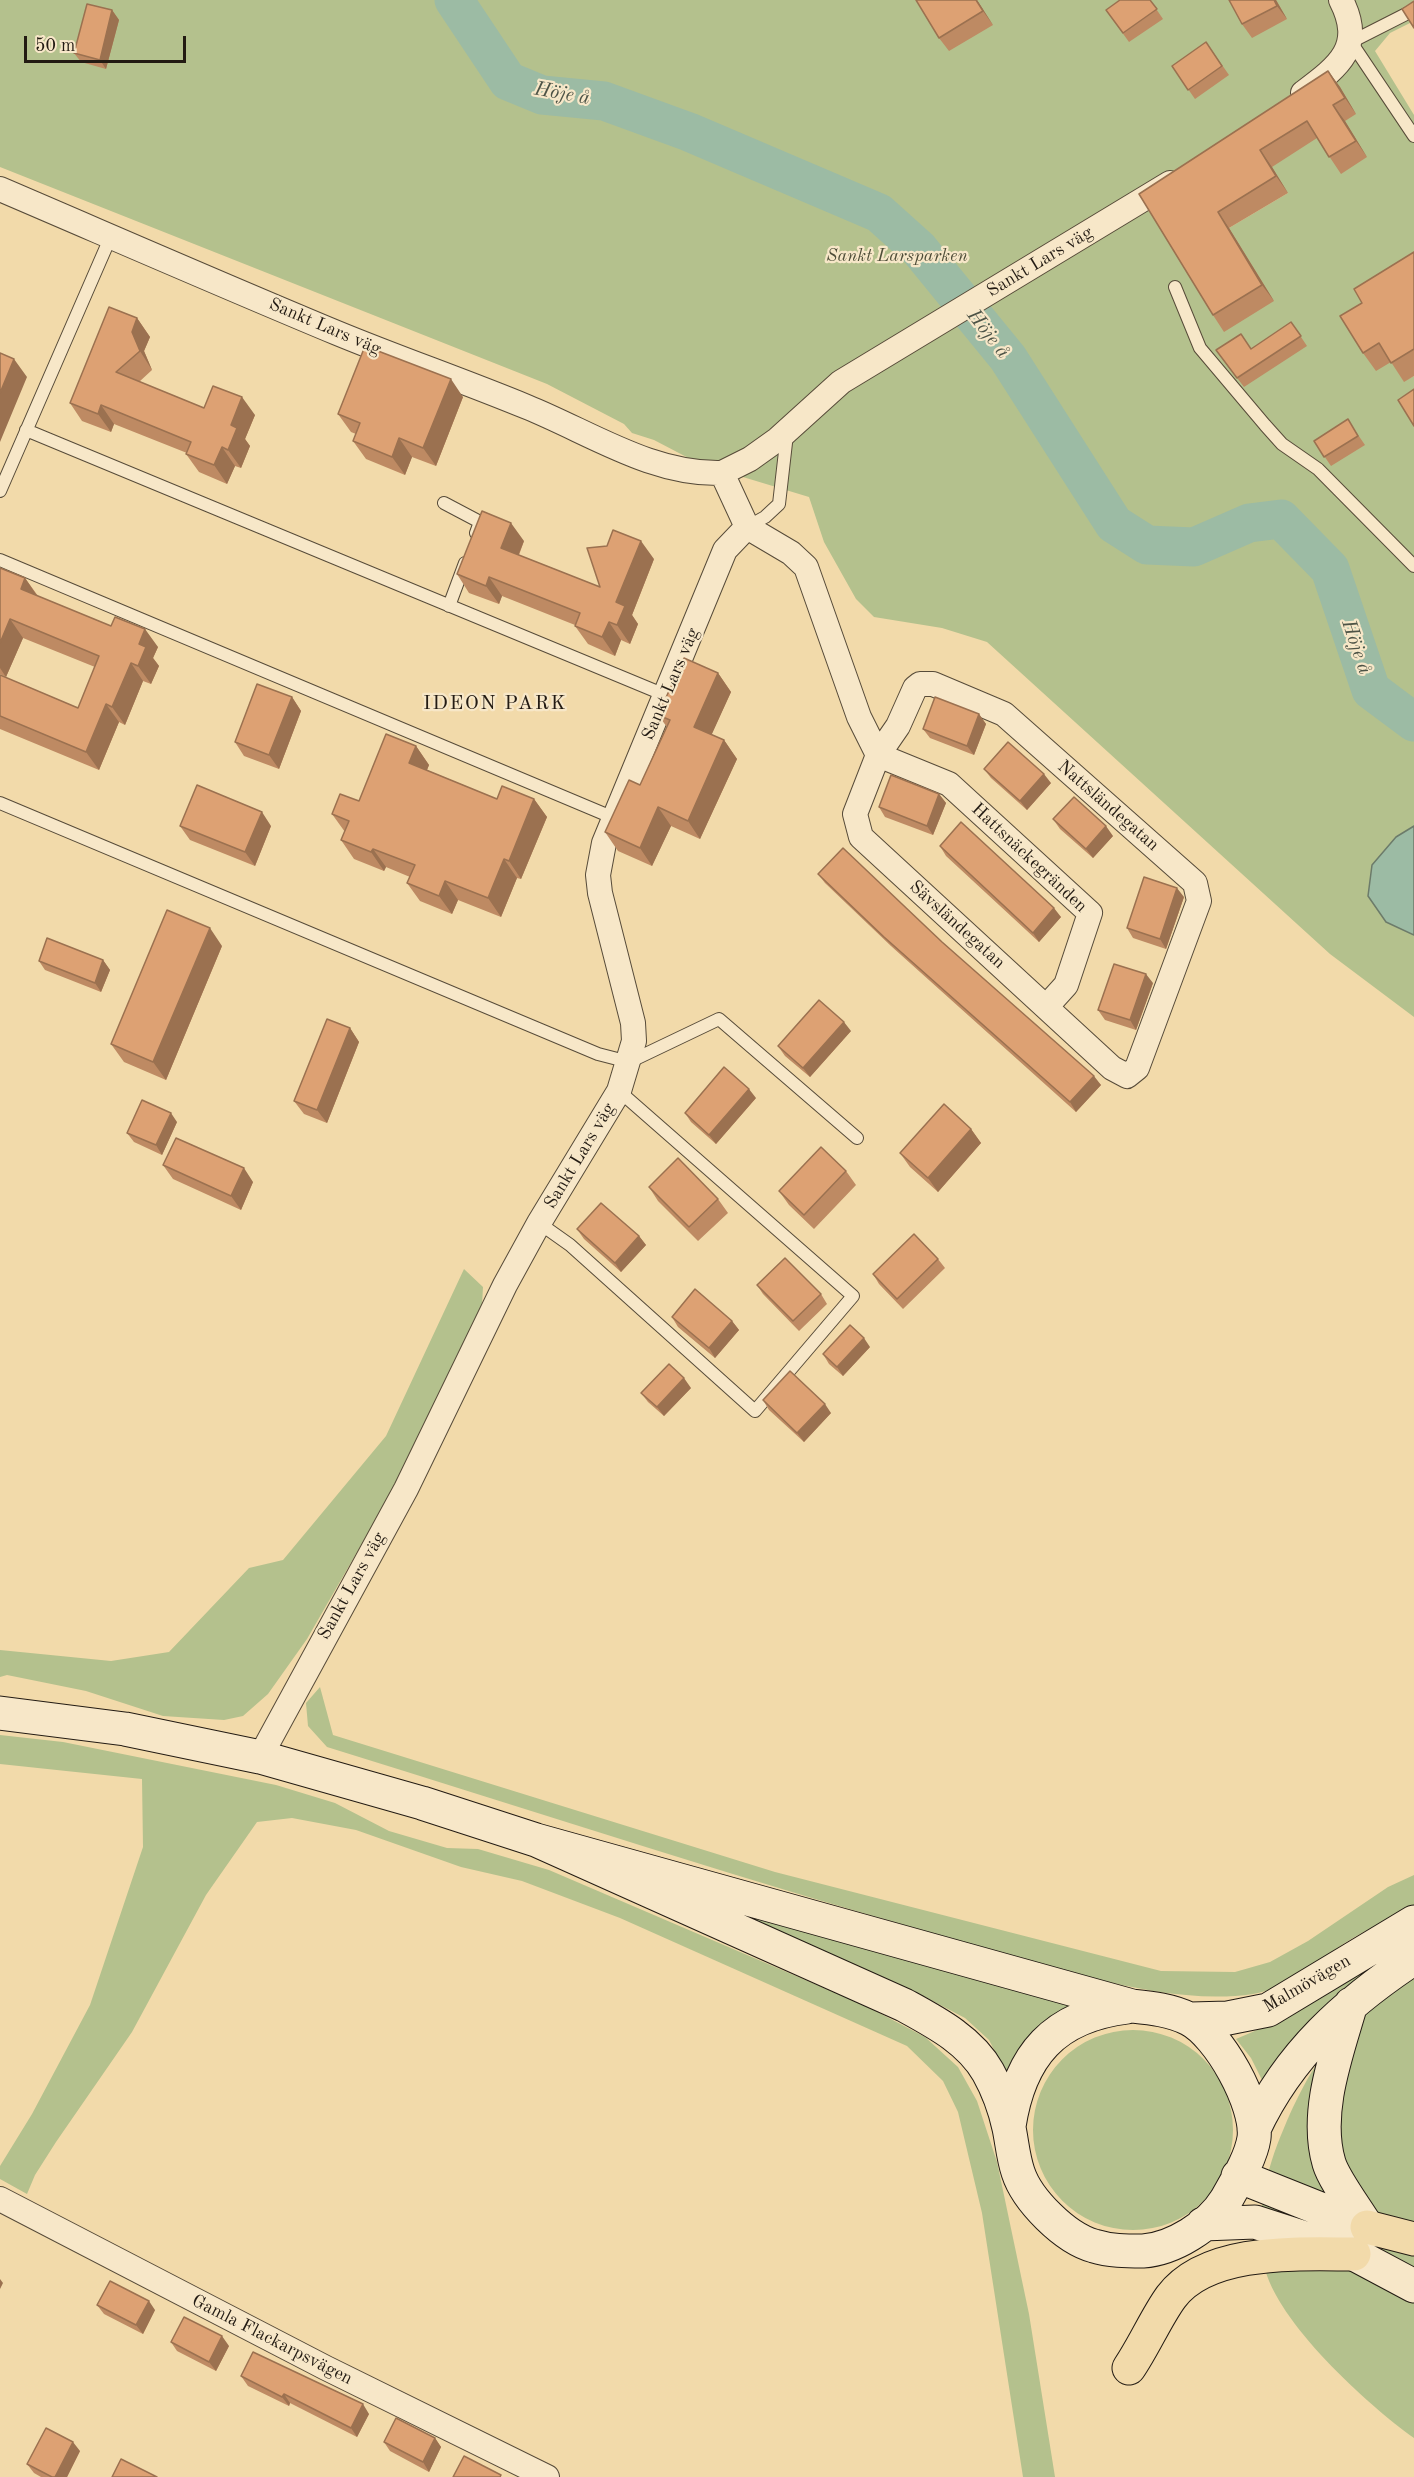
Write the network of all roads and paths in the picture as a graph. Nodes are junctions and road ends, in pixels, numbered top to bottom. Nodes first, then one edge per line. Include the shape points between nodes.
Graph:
1 (1341, 0) edge
2 (1414, 10) edge
3 (1350, 42) junction
4 (1287, 104) edge
5 (1414, 136) edge
6 (1188, 170) edge
7 (0, 189) edge
8 (111, 236) junction
9 (1175, 287) dead end
10 (788, 427) junction
11 (26, 430) junction
12 (722, 473) junction
13 (0, 491) edge
14 (444, 503) dead end
15 (747, 527) junction
16 (0, 560) edge
17 (1414, 566) edge
18 (449, 606) junction
19 (665, 695) junction
20 (873, 745) junction
21 (0, 803) edge
22 (614, 818) junction
23 (1047, 1006) junction
24 (629, 1062) junction
25 (1137, 1068) joint
26 (619, 1092) junction
27 (857, 1138) dead end
28 (539, 1223) junction
29 (0, 1713) edge
30 (260, 1757) junction
31 (536, 1840) junction
32 (1414, 1922) edge
33 (1414, 1958) edge
34 (1351, 2004) junction
35 (1132, 2007) junction
36 (1191, 2019) junction
37 (1009, 2126) junction
38 (1254, 2129) junction
39 (1238, 2176) junction
40 (0, 2199) edge
41 (1203, 2224) junction
42 (1414, 2239) edge
43 (1360, 2240) junction
44 (1414, 2250) edge
45 (1414, 2286) edge
46 (1129, 2368) dead end
47 (546, 2477) edge

1 - 3 street via 1350,24
2 - 3 lane
3 - 4 street via 1330,73
3 - 5 lane
6 - 10 street, Sankt Lars väg via 841,382
7 - 8 street, Sankt Lars väg
8 - 11 lane
8 - 12 street, Sankt Lars väg via 338,333 526,406 633,455 666,467 701,474
9 - 17 lane via 1200,348 1265,425 1282,444 1318,469
10 - 12 street, Sankt Lars väg via 750,459
10 - 15 lane via 778,504
11 - 13 lane
11 - 18 lane
12 - 15 street
14 - 18 lane via 480,522
15 - 19 street, Sankt Lars väg via 725,550
15 - 20 street via 806,567 859,717
16 - 22 lane
18 - 19 lane
19 - 22 street, Sankt Lars väg
20 - 23 street, Sävsländegatan via 855,814 861,837
20 - 23 street, Hattsnäckegränden via 949,784 1090,913 1066,985
20 - 25 street, Nattsländegatan via 898,726 920,684 933,684 1004,714 1195,883 1199,901
21 - 24 lane via 598,1054
22 - 24 street, Sankt Lars väg via 598,876 633,1023
23 - 25 street, Sävsländegatan via 1112,1068 1127,1076
24 - 26 street, Sankt Lars väg
24 - 27 lane via 719,1018
26 - 28 street, Sankt Lars väg
26 - 28 lane via 853,1296 755,1411 570,1245
28 - 30 street, Sankt Lars väg via 406,1489
29 - 30 main road via 125,1729
30 - 31 main road
31 - 35 main road
31 - 37 main road via 946,2027 988,2072
32 - 36 main road, Malmövägen via 1268,2010 1228,2018
33 - 34 main road, Malmövägen
34 - 38 main road, Malmövägen via 1313,2038 1293,2063
34 - 43 main road via 1332,2070 1324,2123 1329,2164
35 - 36 main road via 1161,2009
35 - 37 main road via 1101,2010 1071,2023 1046,2041 1018,2085
36 - 38 main road via 1242,2084
37 - 41 main road, Malmövägen via 1018,2174 1036,2204 1061,2228 1091,2246 1121,2252 1151,2250 1179,2240
38 - 39 main road, Malmövägen via 1253,2142
39 - 41 main road, Malmövägen via 1224,2202
39 - 43 main road
40 - 47 street, Gamla Flackarpsvägen
41 - 43 main road via 1255,2222
42 - 43 highway
43 - 44 main road
43 - 45 main road
43 - 46 highway via 1213,2268 1171,2296

